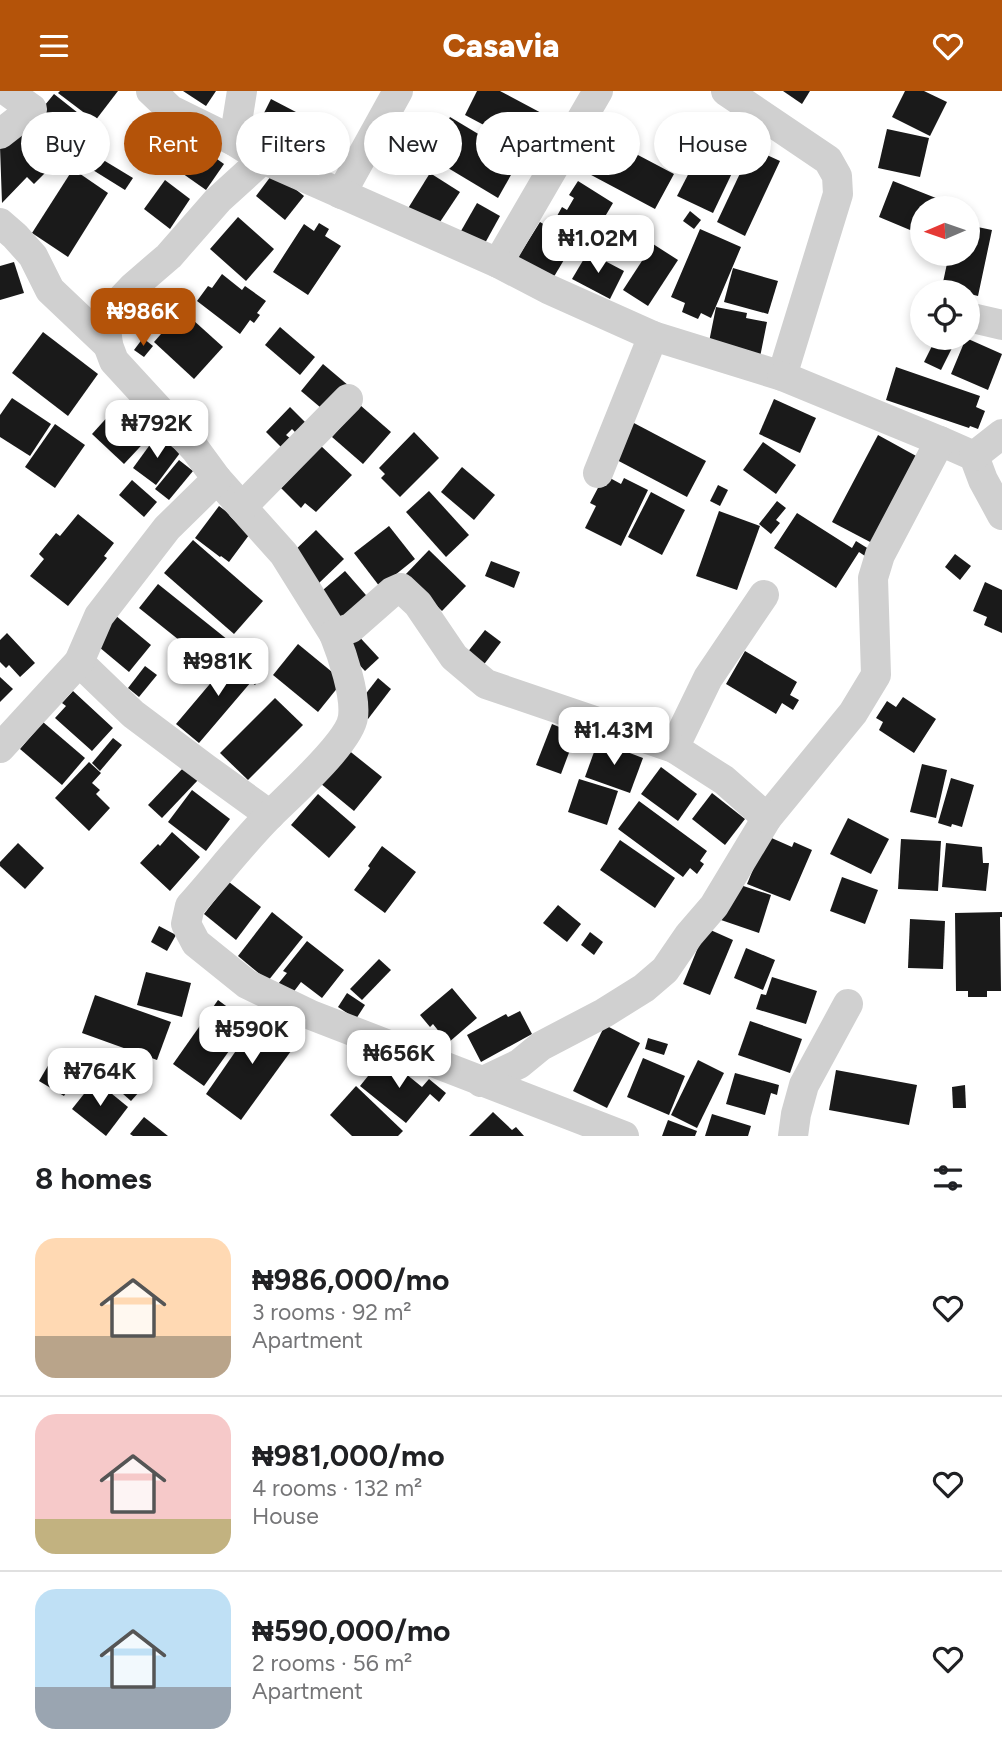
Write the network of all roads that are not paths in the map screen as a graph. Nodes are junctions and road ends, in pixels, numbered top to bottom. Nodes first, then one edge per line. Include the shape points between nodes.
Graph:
1 (7, 91) edge
2 (151, 91) edge
3 (242, 91) edge
4 (398, 91) edge
5 (598, 91) edge
6 (726, 91) edge
7 (0, 134) edge
8 (234, 141) joint
9 (245, 175) edge
10 (299, 175) edge
11 (341, 194) junction
12 (0, 223) edge
13 (498, 263) junction
14 (980, 320) edge
15 (1002, 325) edge
16 (653, 336) junction
17 (108, 345) junction
18 (782, 376) junction
19 (348, 399) dead end
20 (1002, 434) edge
21 (940, 441) junction
22 (974, 456) junction
23 (598, 473) dead end
24 (217, 479) junction
25 (242, 507) junction
26 (1002, 515) edge
27 (764, 595) dead end
28 (334, 634) junction
29 (79, 662) junction
30 (0, 748) edge
31 (674, 748) junction
32 (271, 815) junction
33 (767, 818) junction
34 (848, 1004) dead end
35 (481, 1082) junction
36 (624, 1136) edge
37 (793, 1136) edge

1 - 7 street via 32,109
2 - 8 street via 171,110
3 - 8 street
4 - 11 street
5 - 13 street
6 - 18 street via 828,160 837,176 838,194
9 - 17 street via 114,307 106,328
10 - 11 street
11 - 13 street
12 - 17 street via 33,256 50,290
13 - 16 street
14 - 15 street
16 - 18 street
16 - 23 street
17 - 24 street via 114,361
18 - 21 street
19 - 25 street
20 - 22 street
21 - 22 street
21 - 33 street via 880,555 873,578 877,660 871,686
22 - 26 street
24 - 25 street
24 - 29 street via 167,528 132,572 99,616
25 - 28 street via 284,554
27 - 31 street via 708,678
28 - 31 street via 351,628 401,588 418,604 454,657 486,684
28 - 32 street via 346,664 351,724
29 - 30 street
29 - 32 street via 133,714
31 - 33 street via 724,780
32 - 35 street via 190,907 186,924 196,943 247,984 311,1015
33 - 35 street via 713,906 665,970 604,1013
34 - 37 street via 804,1085
35 - 36 street

